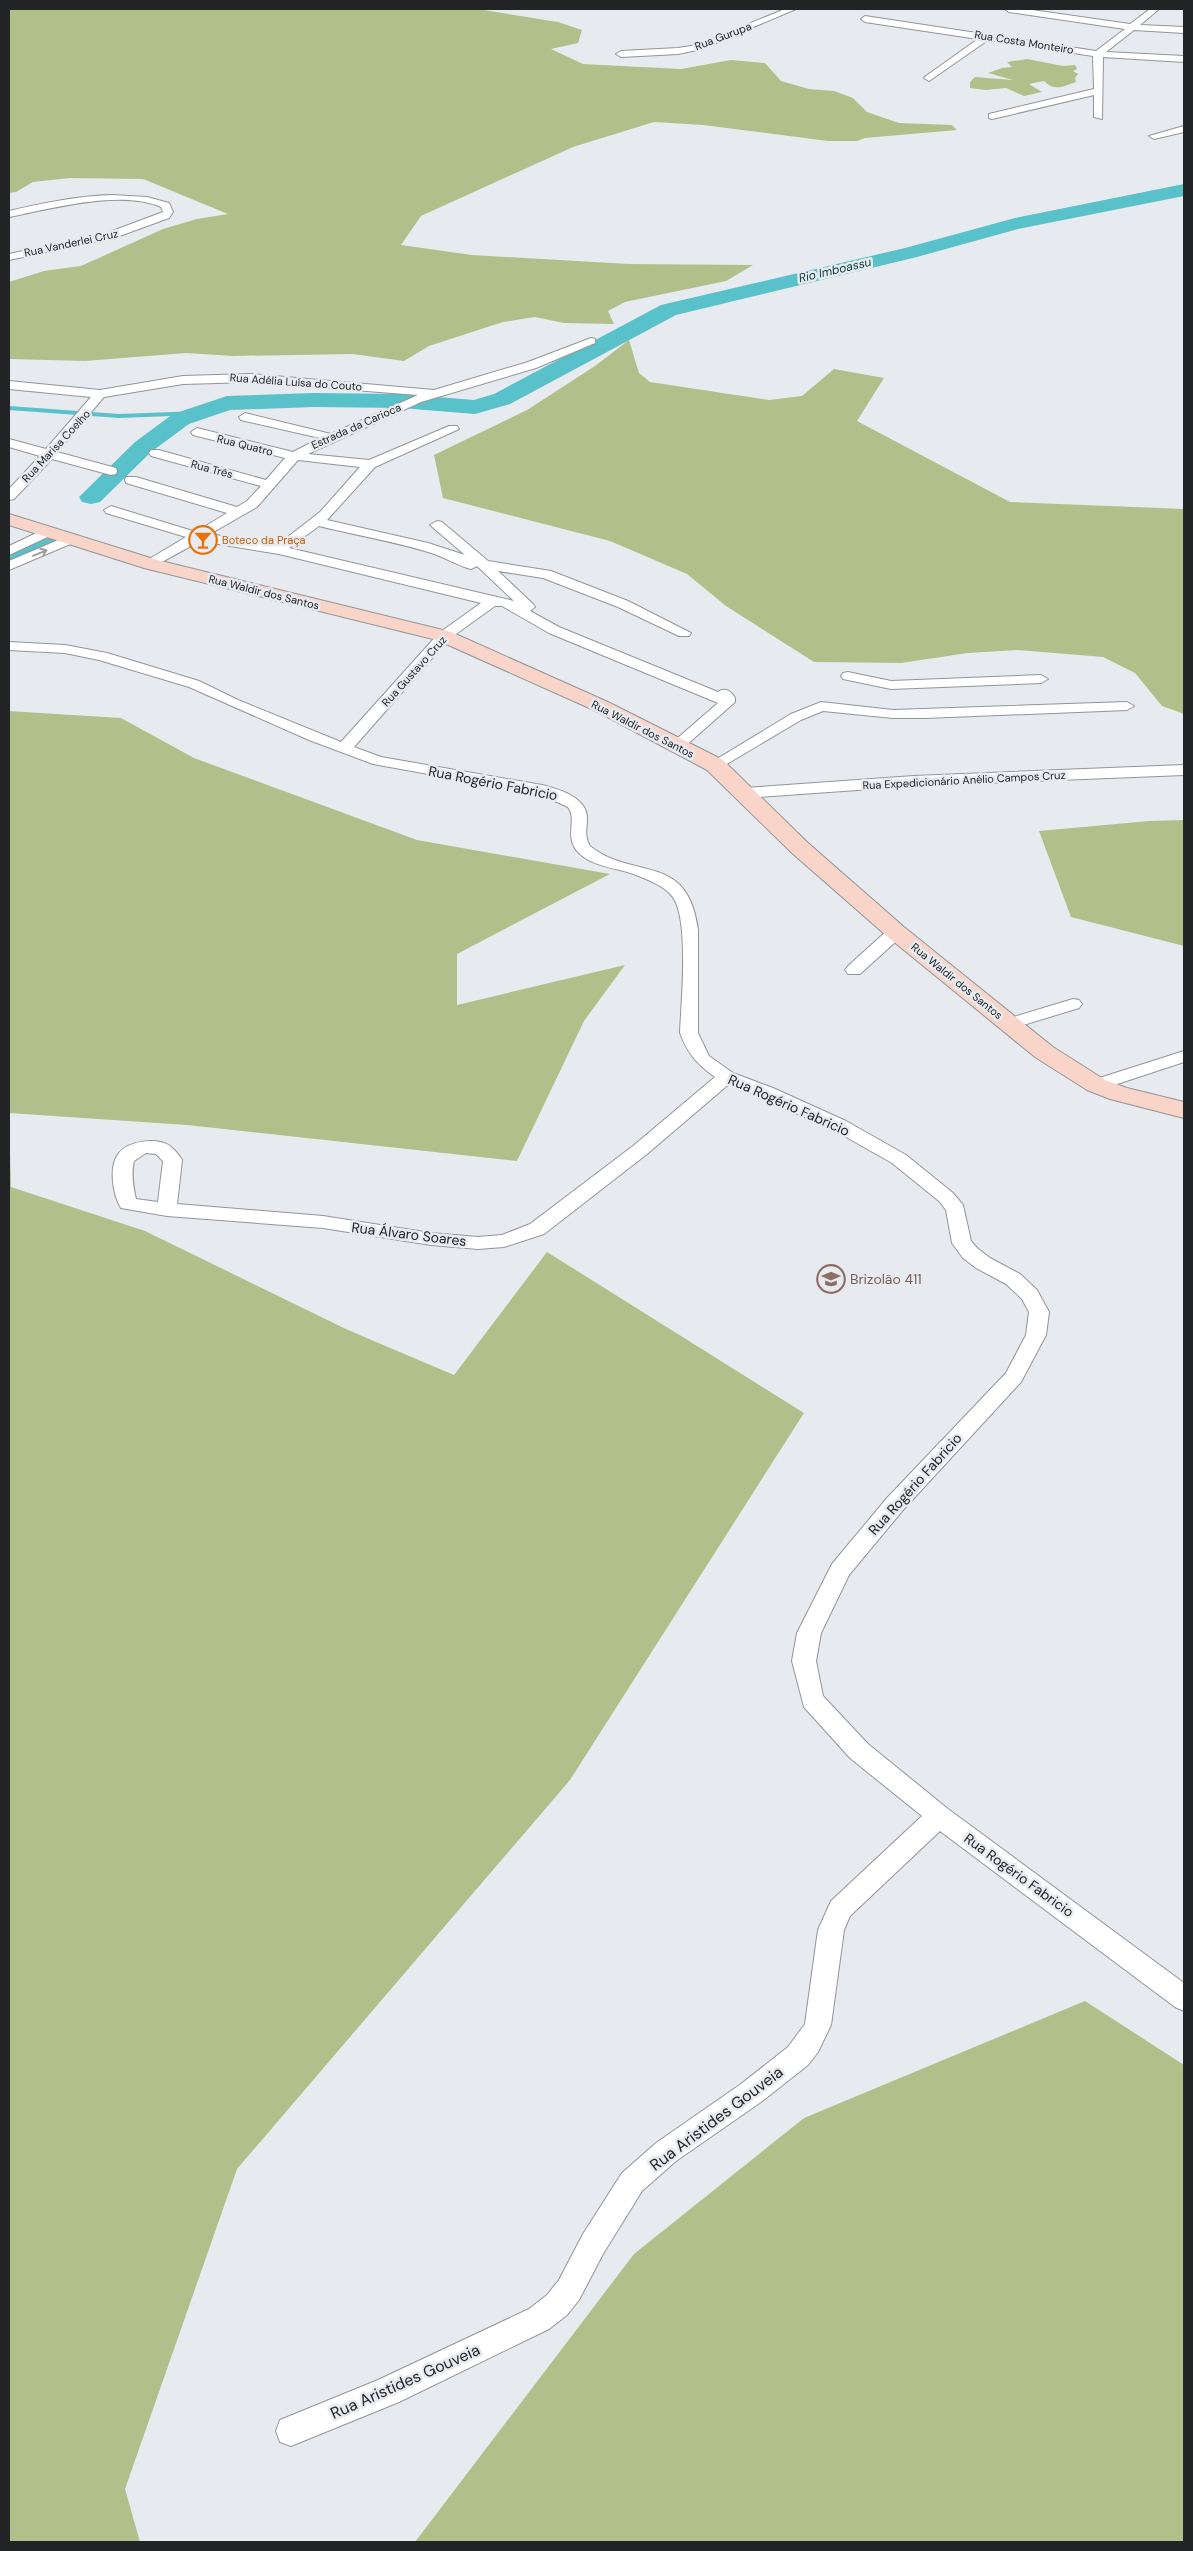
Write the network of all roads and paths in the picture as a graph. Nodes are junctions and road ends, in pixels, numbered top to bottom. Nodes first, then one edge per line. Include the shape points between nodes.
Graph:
1 (792, 9) edge
2 (1009, 9) edge
3 (1155, 9) edge
4 (865, 19) dead end
5 (1132, 27) junction
6 (1184, 30) edge
7 (988, 36) junction
8 (621, 54) dead end
9 (1098, 54) junction
10 (1184, 59) edge
11 (929, 78) dead end
12 (1098, 91) junction
13 (992, 116) dead end
14 (1099, 117) dead end
15 (1184, 129) edge
16 (1154, 136) dead end
17 (9, 214) edge
18 (9, 257) edge
19 (591, 341) dead end
20 (9, 386) edge
21 (434, 392) junction
22 (100, 394) junction
23 (246, 417) dead end
24 (453, 429) dead end
25 (197, 432) dead end
26 (330, 437) junction
27 (9, 443) edge
28 (155, 453) dead end
29 (50, 454) junction
30 (294, 456) junction
31 (370, 464) junction
32 (111, 471) dead end
33 (131, 480) dead end
34 (270, 485) junction
35 (9, 496) edge
36 (111, 510) dead end
37 (238, 512) junction
38 (9, 520) edge
39 (318, 522) junction
40 (437, 525) dead end
41 (47, 532) junction
42 (196, 536) junction
43 (70, 539) junction
44 (279, 550) junction
45 (9, 551) edge
46 (151, 564) junction
47 (484, 565) junction
48 (9, 566) edge
49 (505, 601) junction
50 (684, 633) dead end
51 (444, 636) junction
52 (9, 646) edge
53 (848, 676) dead end
54 (1041, 679) dead end
55 (891, 685) junction
56 (1127, 706) dead end
57 (893, 714) junction
58 (678, 744) junction
59 (344, 748) junction
60 (715, 765) junction
61 (1184, 770) edge
62 (745, 793) junction
63 (896, 932) junction
64 (854, 970) dead end
65 (1072, 1004) dead end
66 (1010, 1024) junction
67 (1184, 1056) edge
68 (726, 1077) junction
69 (1096, 1085) junction
70 (1184, 1110) edge
71 (167, 1210) junction
72 (939, 1816) junction
73 (1184, 1999) edge
74 (291, 2431) dead end

1 - 8 street, Rua Gurupa via 699,47
2 - 5 street
3 - 5 street
4 - 7 street, Rua Costa Monteiro
5 - 6 street
5 - 9 street
7 - 9 street, Rua Costa Monteiro
7 - 11 street
9 - 10 street, Rua Costa Monteiro
9 - 12 street
12 - 13 street
12 - 14 street
15 - 16 street
17 - 18 street, Rua Vanderlei Cruz via 93,197 147,200 168,208 166,216 110,236
19 - 21 street, Estrada da Carioca via 532,365
20 - 22 street, Rua Adélia Luísa do Couto
21 - 22 street, Rua Adélia Luísa do Couto via 220,377
21 - 26 street, Estrada da Carioca
22 - 29 street, Rua Marisa Coelho
23 - 26 street
24 - 31 street
25 - 30 street, Rua Quatro
26 - 30 street, Estrada da Carioca
27 - 29 street
28 - 34 street, Rua Três
29 - 32 street
29 - 35 street, Rua Marisa Coelho
30 - 31 street, Rua Quatro
30 - 34 street, Estrada da Carioca
31 - 39 street
33 - 37 street
34 - 37 street, Estrada da Carioca via 252,504
36 - 42 street
37 - 42 street, Estrada da Carioca
38 - 41 street, Rua Waldir dos Santos
39 - 44 street
39 - 49 street via 458,556 466,560
40 - 47 street
41 - 43 street, Rua Waldir dos Santos
41 - 45 street
42 - 44 street
42 - 46 street, Estrada da Carioca
43 - 46 street, Rua Waldir dos Santos
48 -> 43 street
44 - 49 street
46 - 51 street, Rua Waldir dos Santos
47 - 49 street
47 - 50 street via 546,574 623,604
49 - 51 street, Rua Gustavo Cruz
49 - 58 street via 715,690 728,700
51 - 58 street, Rua Waldir dos Santos
51 - 59 street, Rua Gustavo Cruz
52 - 59 street, Rua Rogério Fabricio via 64,649 158,671
53 - 55 street
54 - 55 street
55 - 57 street
56 - 57 street
57 - 60 street via 821,706
58 - 60 street, Rua Waldir dos Santos
59 - 68 street, Rua Rogério Fabricio via 378,761 565,796 580,812 578,838 584,849 594,856 664,880 685,903 689,926 690,1033 695,1050
60 - 62 street, Rua Waldir dos Santos
61 - 62 street, Rua Expedicionário Anélio Campos Cruz via 914,781
62 - 63 street, Rua Waldir dos Santos via 800,848
63 - 64 street
63 - 66 street, Rua Waldir dos Santos
65 - 66 street
66 - 69 street, Rua Waldir dos Santos via 1044,1052
67 - 69 street
68 - 71 street, Rua Álvaro Soares via 640,1150 537,1229 504,1241 431,1240 323,1222
68 - 72 street, Rua Rogério Fabricio via 839,1125 899,1159 956,1209 958,1230 970,1253 1013,1279 1030,1295 1039,1312 1036,1334 1014,1376 895,1504 840,1570 809,1633 804,1662 812,1700 859,1751
69 - 70 street, Rua Waldir dos Santos
71 - 71 street, Rua Álvaro Soares via 128,1204 122,1165 127,1155 144,1147 162,1149 173,1160
72 - 73 street, Rua Rogério Fabricio
72 - 74 street, Rua Aristides Gouveia via 840,1909 831,1930 818,2025 809,2043 764,2083 666,2152 632,2182 557,2305 539,2319 388,2391

